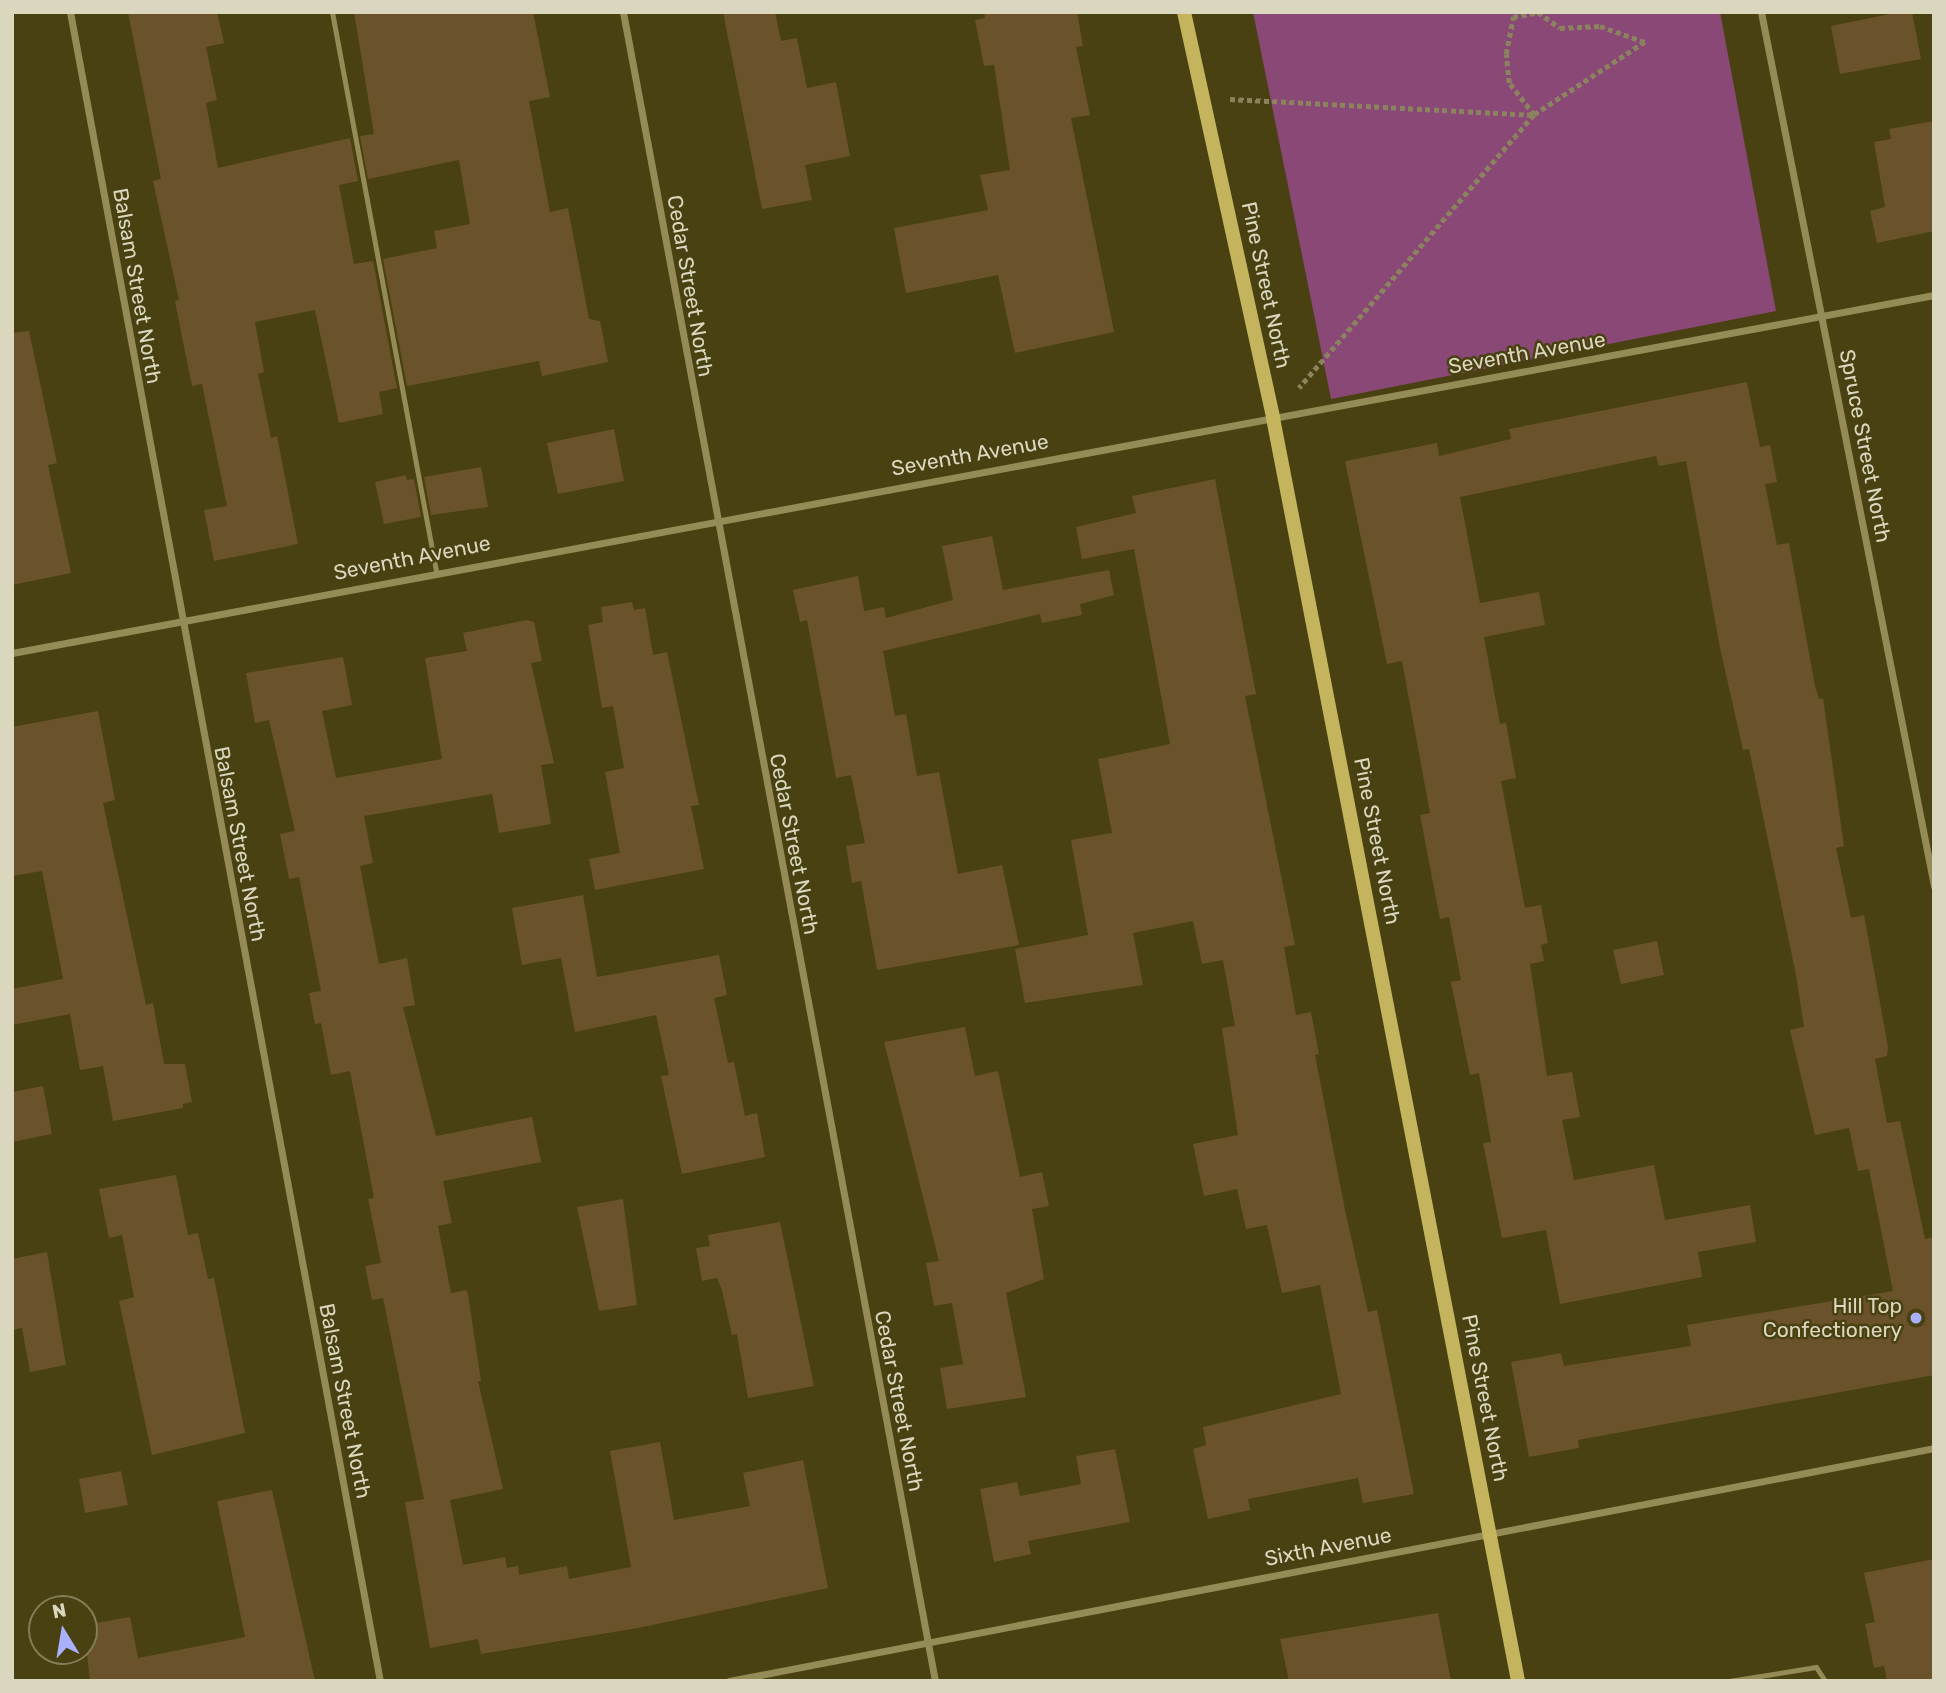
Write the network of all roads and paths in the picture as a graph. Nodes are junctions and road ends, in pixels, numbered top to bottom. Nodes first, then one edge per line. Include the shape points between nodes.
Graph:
1 (70, 12) edge
2 (332, 12) edge
3 (622, 12) edge
4 (1184, 12) edge
5 (1761, 12) edge
6 (1203, 97) junction
7 (1534, 115) junction
8 (1934, 295) edge
9 (1821, 317) junction
10 (1273, 418) junction
11 (715, 519) junction
12 (436, 571) junction
13 (180, 620) junction
14 (12, 653) edge
15 (1934, 886) edge
16 (1934, 1448) edge
17 (1490, 1534) junction
18 (927, 1643) junction
19 (380, 1681) edge
20 (729, 1681) edge
21 (935, 1681) edge
22 (1518, 1681) edge
23 (1729, 1681) edge
24 (1825, 1681) edge

1 - 13 street, Balsam Street North
2 - 12 lane
3 - 11 street, Cedar Street North
4 - 6 street, Pine Street North
5 - 9 street, Spruce Street North
6 - 7 path
6 - 10 street, Pine Street North
7 - 7 path via 1567,93 1645,42 1600,26 1560,28 1538,12 1513,17 1506,54 1509,83
7 - 10 path
8 - 9 street, Seventh Avenue
9 - 10 street, Seventh Avenue
9 - 15 street, Spruce Street North
10 - 11 street, Seventh Avenue
10 - 17 street, Pine Street North
11 - 12 street, Seventh Avenue
11 - 18 street, Cedar Street North
12 - 13 street, Seventh Avenue
13 - 14 street, Seventh Avenue
13 - 19 street, Balsam Street North
16 - 17 street, Sixth Avenue
17 - 18 street, Sixth Avenue
17 - 22 street, Pine Street North
18 - 20 street, Sixth Avenue
18 - 21 street, Cedar Street North
23 - 24 lane via 1816,1667

